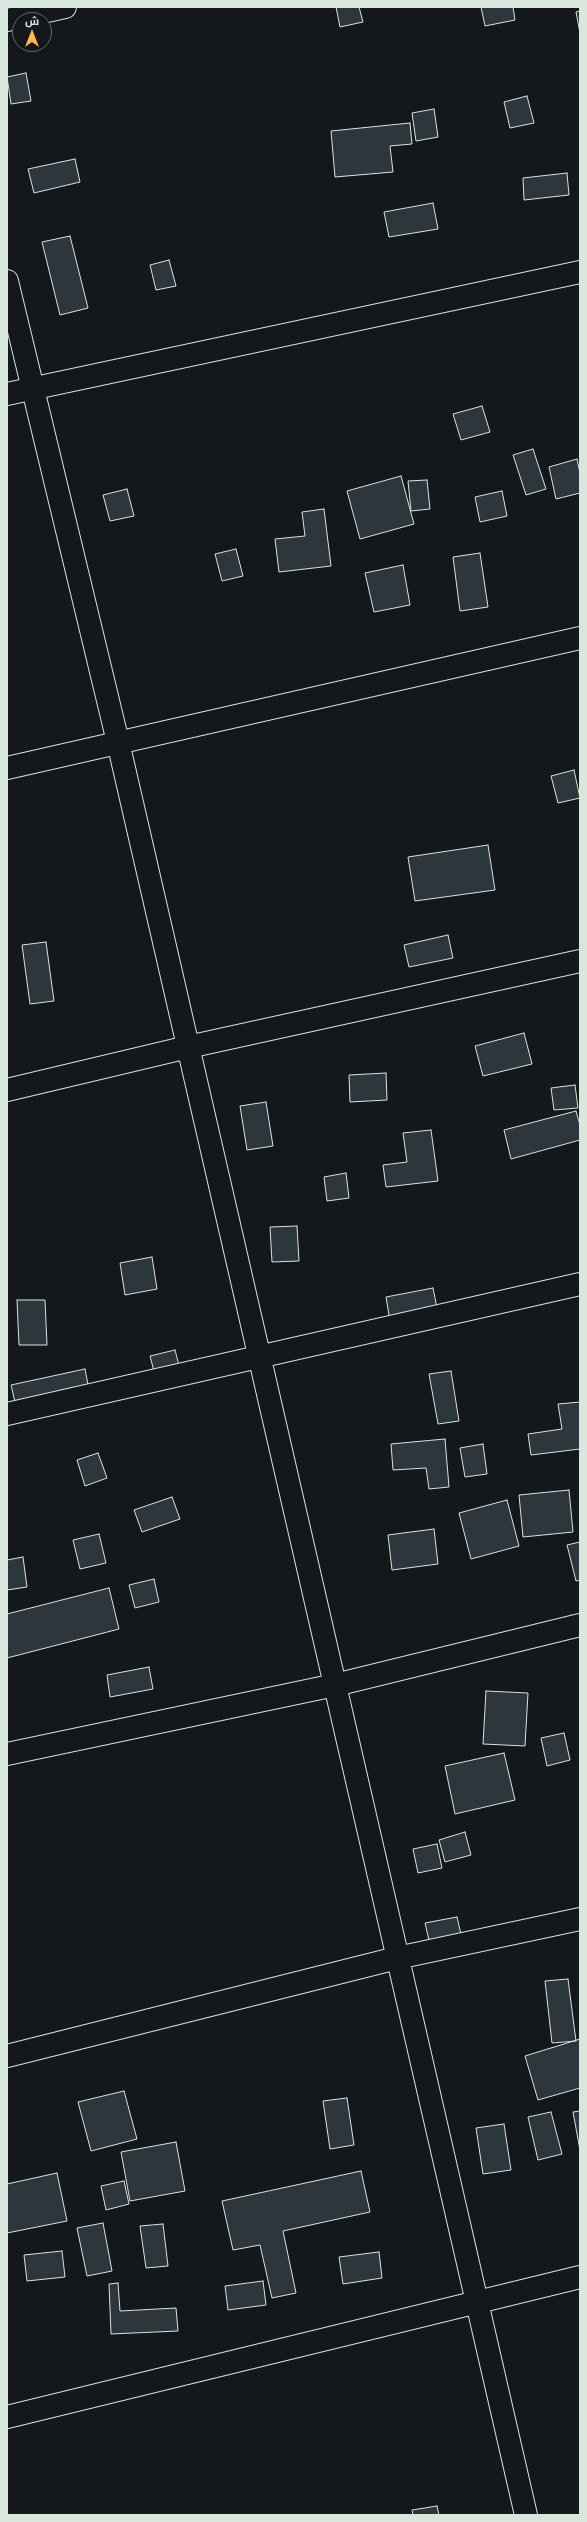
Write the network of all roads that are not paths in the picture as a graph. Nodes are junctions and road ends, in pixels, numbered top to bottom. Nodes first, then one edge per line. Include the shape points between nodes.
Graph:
1 (65, 7) edge
2 (7, 20) edge
3 (580, 272) edge
4 (7, 281) edge
5 (32, 388) junction
6 (7, 394) edge
7 (580, 638) edge
8 (118, 742) junction
9 (7, 768) edge
10 (580, 962) edge
11 (188, 1047) junction
12 (7, 1090) edge
13 (580, 1284) edge
14 (260, 1358) junction
15 (7, 1414) edge
16 (580, 1625) edge
17 (335, 1685) junction
18 (7, 1754) edge
19 (580, 1919) edge
20 (397, 1958) junction
21 (7, 2056) edge
22 (580, 2277) edge
23 (477, 2304) junction
24 (7, 2417) edge
25 (526, 2515) edge

1 - 2 street
3 - 5 street
4 - 5 street
5 - 6 street
5 - 8 street
7 - 8 street
8 - 9 street
8 - 11 street
10 - 11 street
11 - 12 street
11 - 14 street
13 - 14 street
14 - 15 street
14 - 17 street
16 - 17 street
17 - 18 street
17 - 20 street
19 - 20 street
20 - 21 street
20 - 23 street
22 - 23 street
23 - 24 street
23 - 25 street

